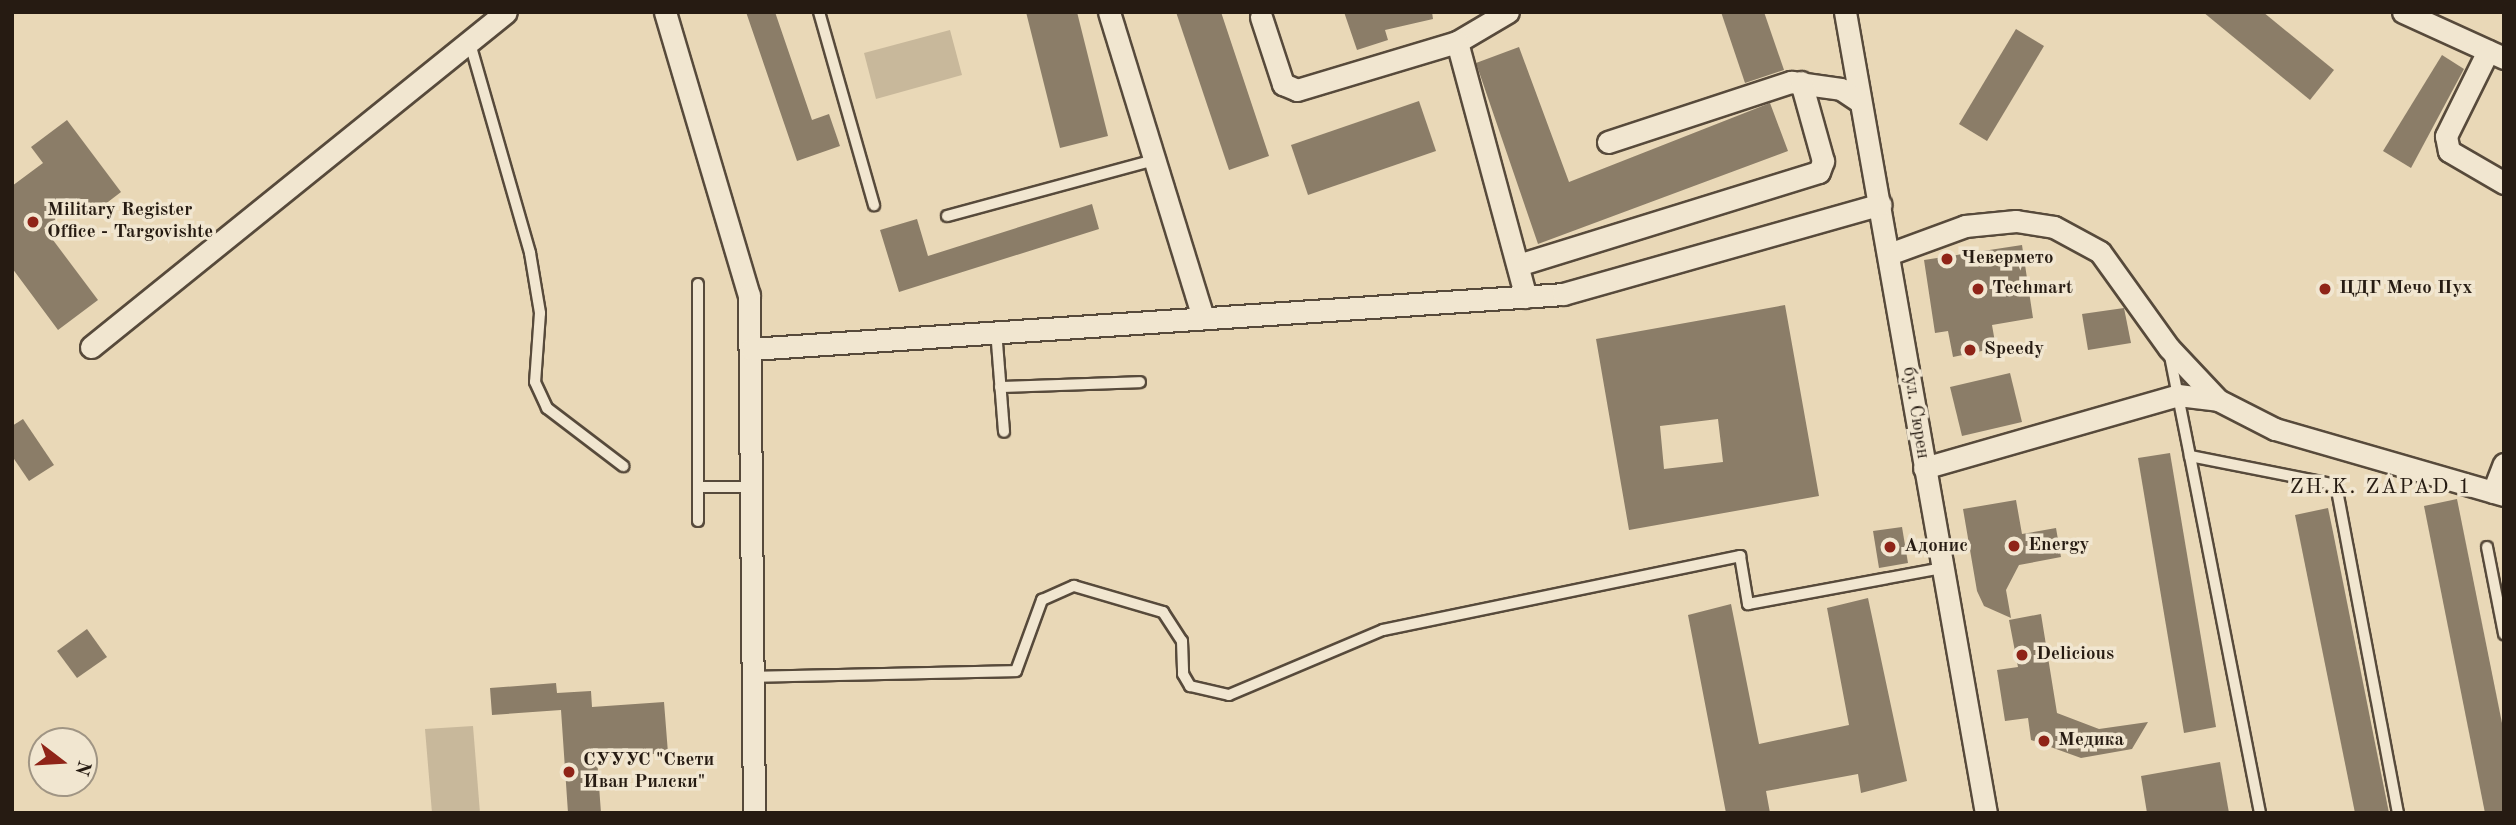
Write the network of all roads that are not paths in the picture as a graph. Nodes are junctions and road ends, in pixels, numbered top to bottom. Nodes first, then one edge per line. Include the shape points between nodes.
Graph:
1 (506, 12) edge
2 (665, 12) edge
3 (819, 12) edge
4 (1109, 12) edge
5 (1508, 12) edge
6 (1845, 12) edge
7 (2403, 12) edge
8 (1261, 17) dead end
9 (469, 40) junction
10 (1457, 42) junction
11 (2496, 55) edge
12 (1801, 82) junction
13 (1860, 102) junction
14 (1608, 142) dead end
15 (1155, 160) junction
16 (2504, 183) edge
17 (1880, 204) junction
18 (874, 205) dead end
19 (947, 216) dead end
20 (1889, 254) junction
21 (1518, 265) junction
22 (698, 284) dead end
23 (1526, 297) junction
24 (1203, 318) junction
25 (996, 330) junction
26 (91, 347) dead end
27 (2169, 348) junction
28 (751, 349) junction
29 (1140, 382) dead end
30 (1000, 387) junction
31 (2178, 395) junction
32 (2218, 400) junction
33 (1003, 432) dead end
34 (2190, 456) junction
35 (2504, 464) edge
36 (623, 466) dead end
37 (1924, 468) junction
38 (698, 487) junction
39 (749, 487) junction
40 (2498, 494) edge
41 (698, 521) dead end
42 (2487, 547) dead end
43 (1942, 568) junction
44 (2504, 634) edge
45 (752, 677) junction
46 (754, 813) edge
47 (1986, 813) edge
48 (2260, 813) edge
49 (2398, 813) edge

1 - 9 street
2 - 28 street via 741,255
3 - 18 lane
4 - 15 street
5 - 10 street
6 - 13 street, бул. Сюрен
7 - 11 street
8 - 10 street via 1288,90
9 - 26 street
9 - 36 lane via 530,253 540,313 535,382 547,408
10 - 21 street
11 - 16 street via 2446,136 2449,151
12 - 13 street via 1841,89
12 - 14 street
12 - 21 street via 1823,161 1819,172
13 - 17 street, бул. Сюрен
15 - 19 lane
15 - 24 street
17 - 20 street, бул. Сюрен
17 - 23 street via 1563,294
20 - 27 street via 1965,226 2016,221 2054,227 2101,252
20 - 37 street, бул. Сюрен
21 - 23 street
22 - 38 lane
23 - 24 street
24 - 25 street
25 - 28 street
25 - 30 lane
27 - 31 lane
27 - 32 street
28 - 39 street
29 - 30 lane
30 - 33 lane
31 - 32 street
31 - 34 lane
31 - 37 street
32 - 40 street via 2275,429
34 - 48 lane
34 - 49 lane via 2336,485
35 - 40 street
37 - 43 street, бул. Сюрен
38 - 39 lane
38 - 41 lane
39 - 45 street
42 - 44 lane
43 - 45 lane via 1748,604 1740,556 1383,630 1229,695 1190,686 1182,641 1163,611 1074,586 1042,600 1016,671
43 - 47 street, бул. Сюрен
45 - 46 street

